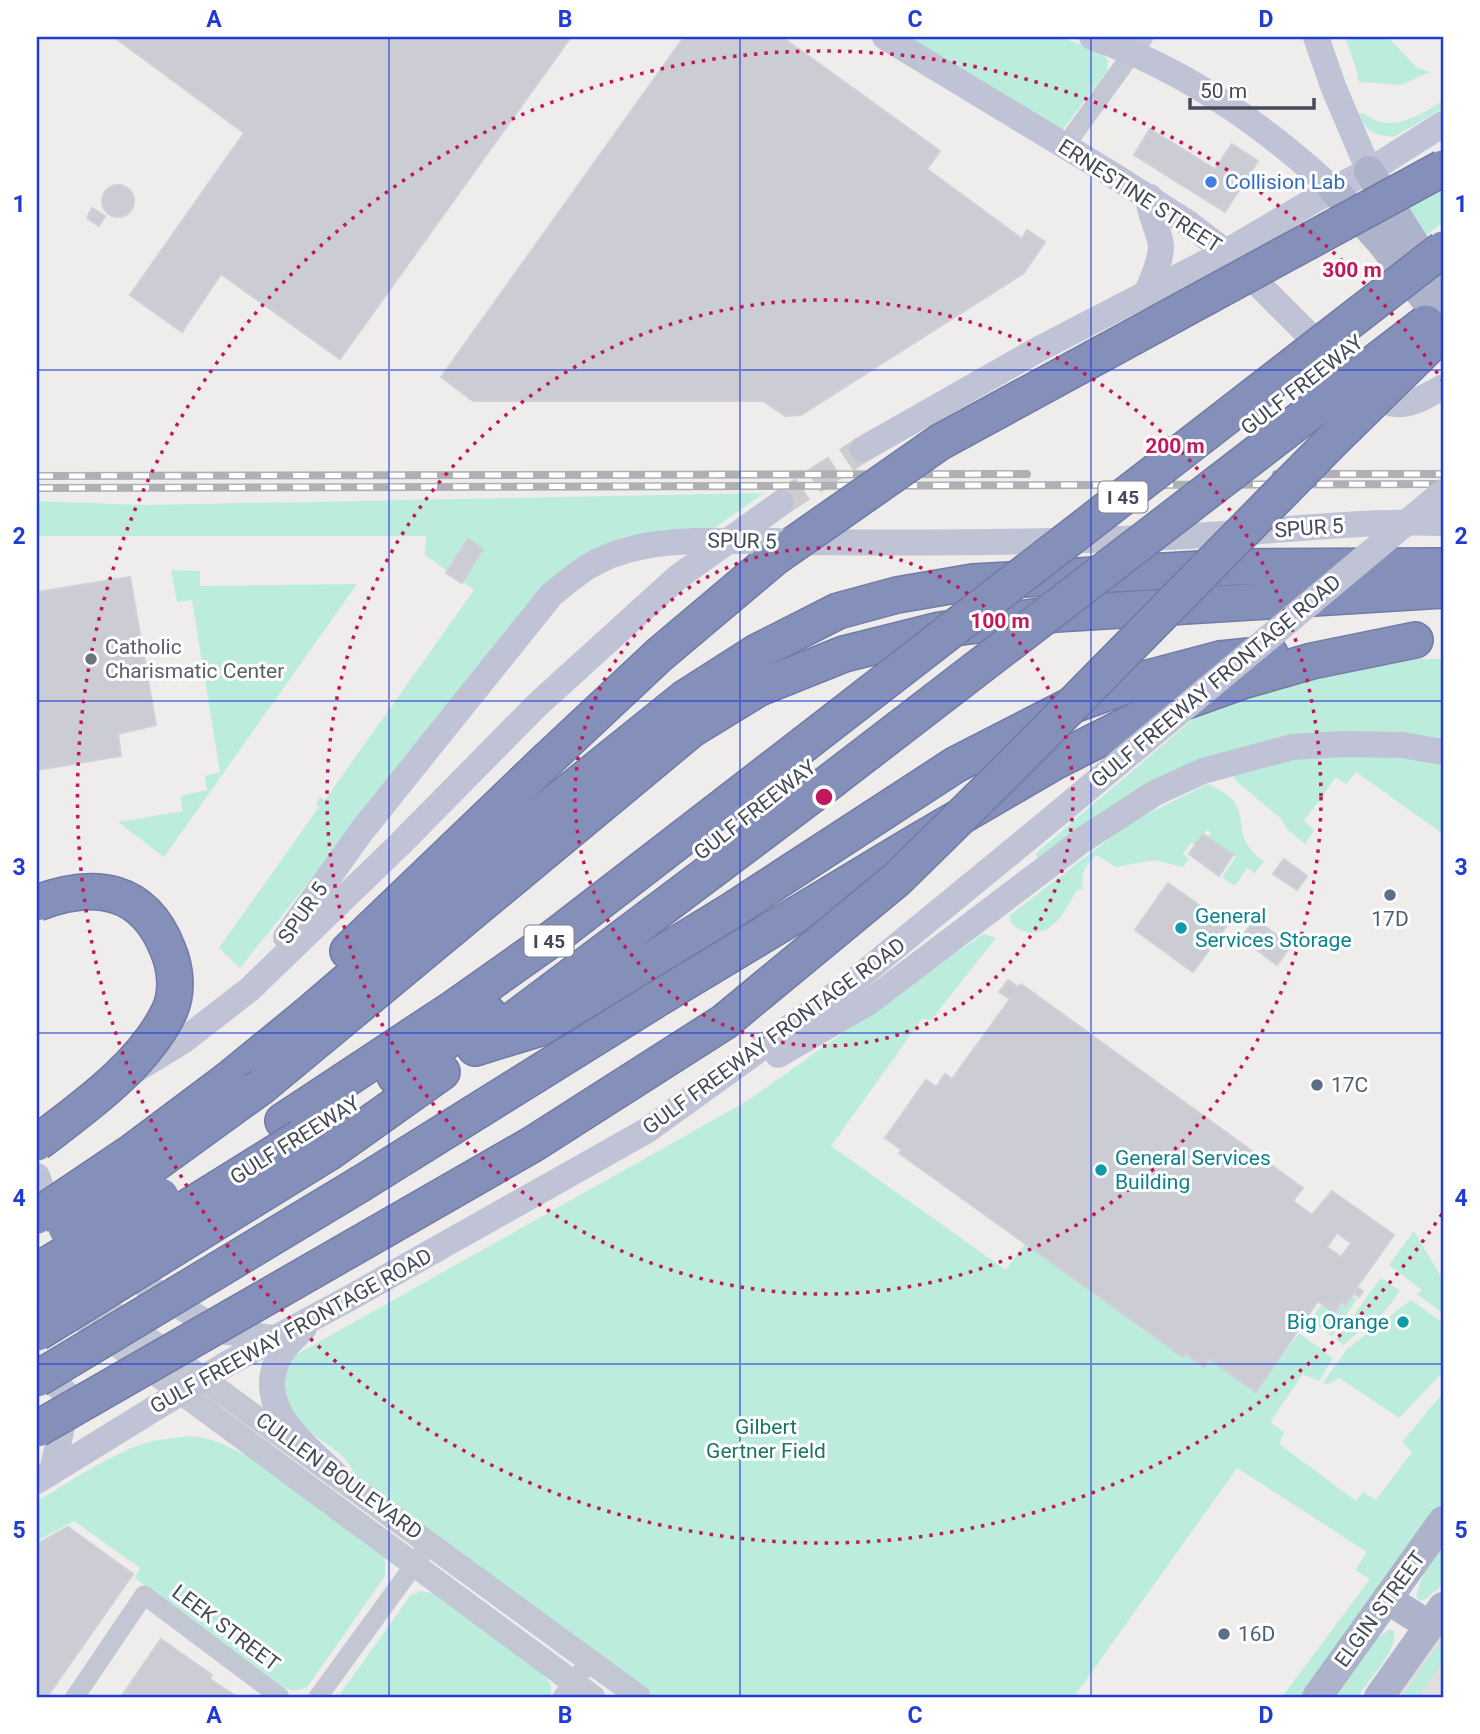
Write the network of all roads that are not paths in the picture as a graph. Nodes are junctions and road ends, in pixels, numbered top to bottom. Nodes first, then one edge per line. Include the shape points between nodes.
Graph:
1 (885, 37) edge
2 (1092, 37) edge
3 (1316, 37) edge
4 (1139, 44) edge
5 (1443, 124) edge
6 (1065, 146) junction
7 (1443, 168) edge
8 (1369, 171) junction
9 (1333, 190) junction
10 (1150, 197) junction
11 (1443, 249) edge
12 (1226, 252) junction
13 (1443, 277) edge
14 (1443, 283) edge
15 (1146, 295) junction
16 (1443, 309) edge
17 (1443, 322) edge
18 (1443, 332) edge
19 (1443, 387) edge
20 (863, 449) tunnel mouth
21 (1443, 492) edge
22 (781, 503) tunnel mouth
23 (1443, 523) edge
24 (1443, 566) edge
25 (1443, 590) edge
26 (1429, 639) edge
27 (1443, 752) edge
28 (816, 763) junction
29 (37, 903) edge
30 (250, 989) junction
31 (475, 1048) junction
32 (221, 1074) junction
33 (646, 1131) junction
34 (42, 1132) edge
35 (305, 1136) junction
36 (37, 1176) edge
37 (37, 1199) edge
38 (37, 1216) edge
39 (37, 1250) edge
40 (37, 1257) edge
41 (37, 1271) edge
42 (37, 1286) edge
43 (37, 1301) edge
44 (314, 1317) junction
45 (37, 1333) edge
46 (273, 1338) junction
47 (37, 1367) edge
48 (203, 1378) junction
49 (37, 1379) edge
50 (179, 1392) junction
51 (37, 1429) edge
52 (335, 1474) junction
53 (44, 1476) edge
54 (1443, 1521) edge
55 (430, 1543) junction
56 (414, 1565) junction
57 (1387, 1599) junction
58 (1436, 1617) edge
59 (590, 1661) junction
60 (576, 1692) edge
61 (75, 1697) edge
62 (280, 1697) edge
63 (318, 1697) edge
64 (639, 1697) edge
65 (1317, 1697) edge
66 (1379, 1697) edge

1 - 6 main road, ERNESTINE STREET
2 - 4 main road
3 - 8 main road
4 - 6 street
4 - 9 main road via 1276,139
5 - 8 main road
6 - 10 main road, ERNESTINE STREET
7 - 32 highway, bridge via 940,442 774,558 659,655
8 - 9 main road
8 - 14 main road
9 - 12 main road
9 - 17 main road via 1381,242
10 - 12 main road, ERNESTINE STREET
10 - 15 main road via 1148,205 1161,246
11 - 28 highway, GULF FREEWAY / I 45, bridge
12 - 15 main road
12 - 19 main road, ERNESTINE STREET via 1379,401 1395,406 1418,401
13 - 28 highway, GULF FREEWAY / I 45
15 - 20 main road via 1039,349
16 - 28 highway, GULF FREEWAY / I 45, bridge
18 - 51 highway, bridge via 897,879 724,1022 533,1144
21 - 33 main road, GULF FREEWAY FRONTAGE ROAD, bridge via 854,982
22 - 30 main road via 678,577 537,705
23 - 30 main road, SPUR 5, bridge via 992,543 659,542 621,552 587,568 551,595 361,832
24 - 32 highway via 1235,567 973,582 838,611 757,652 685,698 546,810 310,1013
25 - 39 highway, bridge via 1056,614 940,630 844,654 759,688 692,729 262,1086
26 - 31 highway via 1220,659 1070,706 955,765 540,1028
26 - 49 highway, bridge via 1311,661 1242,681 1147,715 1054,762
27 - 33 main road via 1402,745 1292,747 1203,771 1155,793 1084,839 869,1002
28 - 31 highway, GULF FREEWAY / I 45
28 - 35 highway, GULF FREEWAY / I 45 via 454,1008
29 - 34 highway, bridge via 72,892 113,893 142,907 160,930 173,962 176,988 165,1020 133,1063
30 - 34 main road via 183,1041
31 - 35 highway, GULF FREEWAY / I 45
32 - 37 highway via 170,1104
32 - 38 highway, bridge via 132,1152
33 - 44 main road, GULF FREEWAY FRONTAGE ROAD
34 - 36 main road
35 - 41 highway, GULF FREEWAY / I 45, bridge
35 - 43 highway, GULF FREEWAY, bridge
35 - 45 highway, GULF FREEWAY / I 45, bridge
36 - 46 main road via 48,1207 82,1246 220,1331
40 - 48 street, CULLEN BOULEVARD
42 - 50 street, CULLEN BOULEVARD
44 - 46 main road, GULF FREEWAY FRONTAGE ROAD
44 - 52 main road via 277,1361 273,1395 280,1417
46 - 48 main road, GULF FREEWAY FRONTAGE ROAD
47 - 53 main road via 69,1396
48 - 50 main road, GULF FREEWAY FRONTAGE ROAD
48 - 52 street, CULLEN BOULEVARD
50 - 53 main road, GULF FREEWAY FRONTAGE ROAD
50 - 56 street, CULLEN BOULEVARD
52 - 55 street, CULLEN BOULEVARD
54 - 57 main road, ELGIN STREET
55 - 56 street
55 - 59 street, CULLEN BOULEVARD
56 - 60 street, CULLEN BOULEVARD
56 - 63 street
57 - 58 main road
57 - 65 main road, ELGIN STREET
58 - 66 main road
59 - 60 street
59 - 64 street, CULLEN BOULEVARD
61 - 62 street, LEEK STREET via 144,1595

